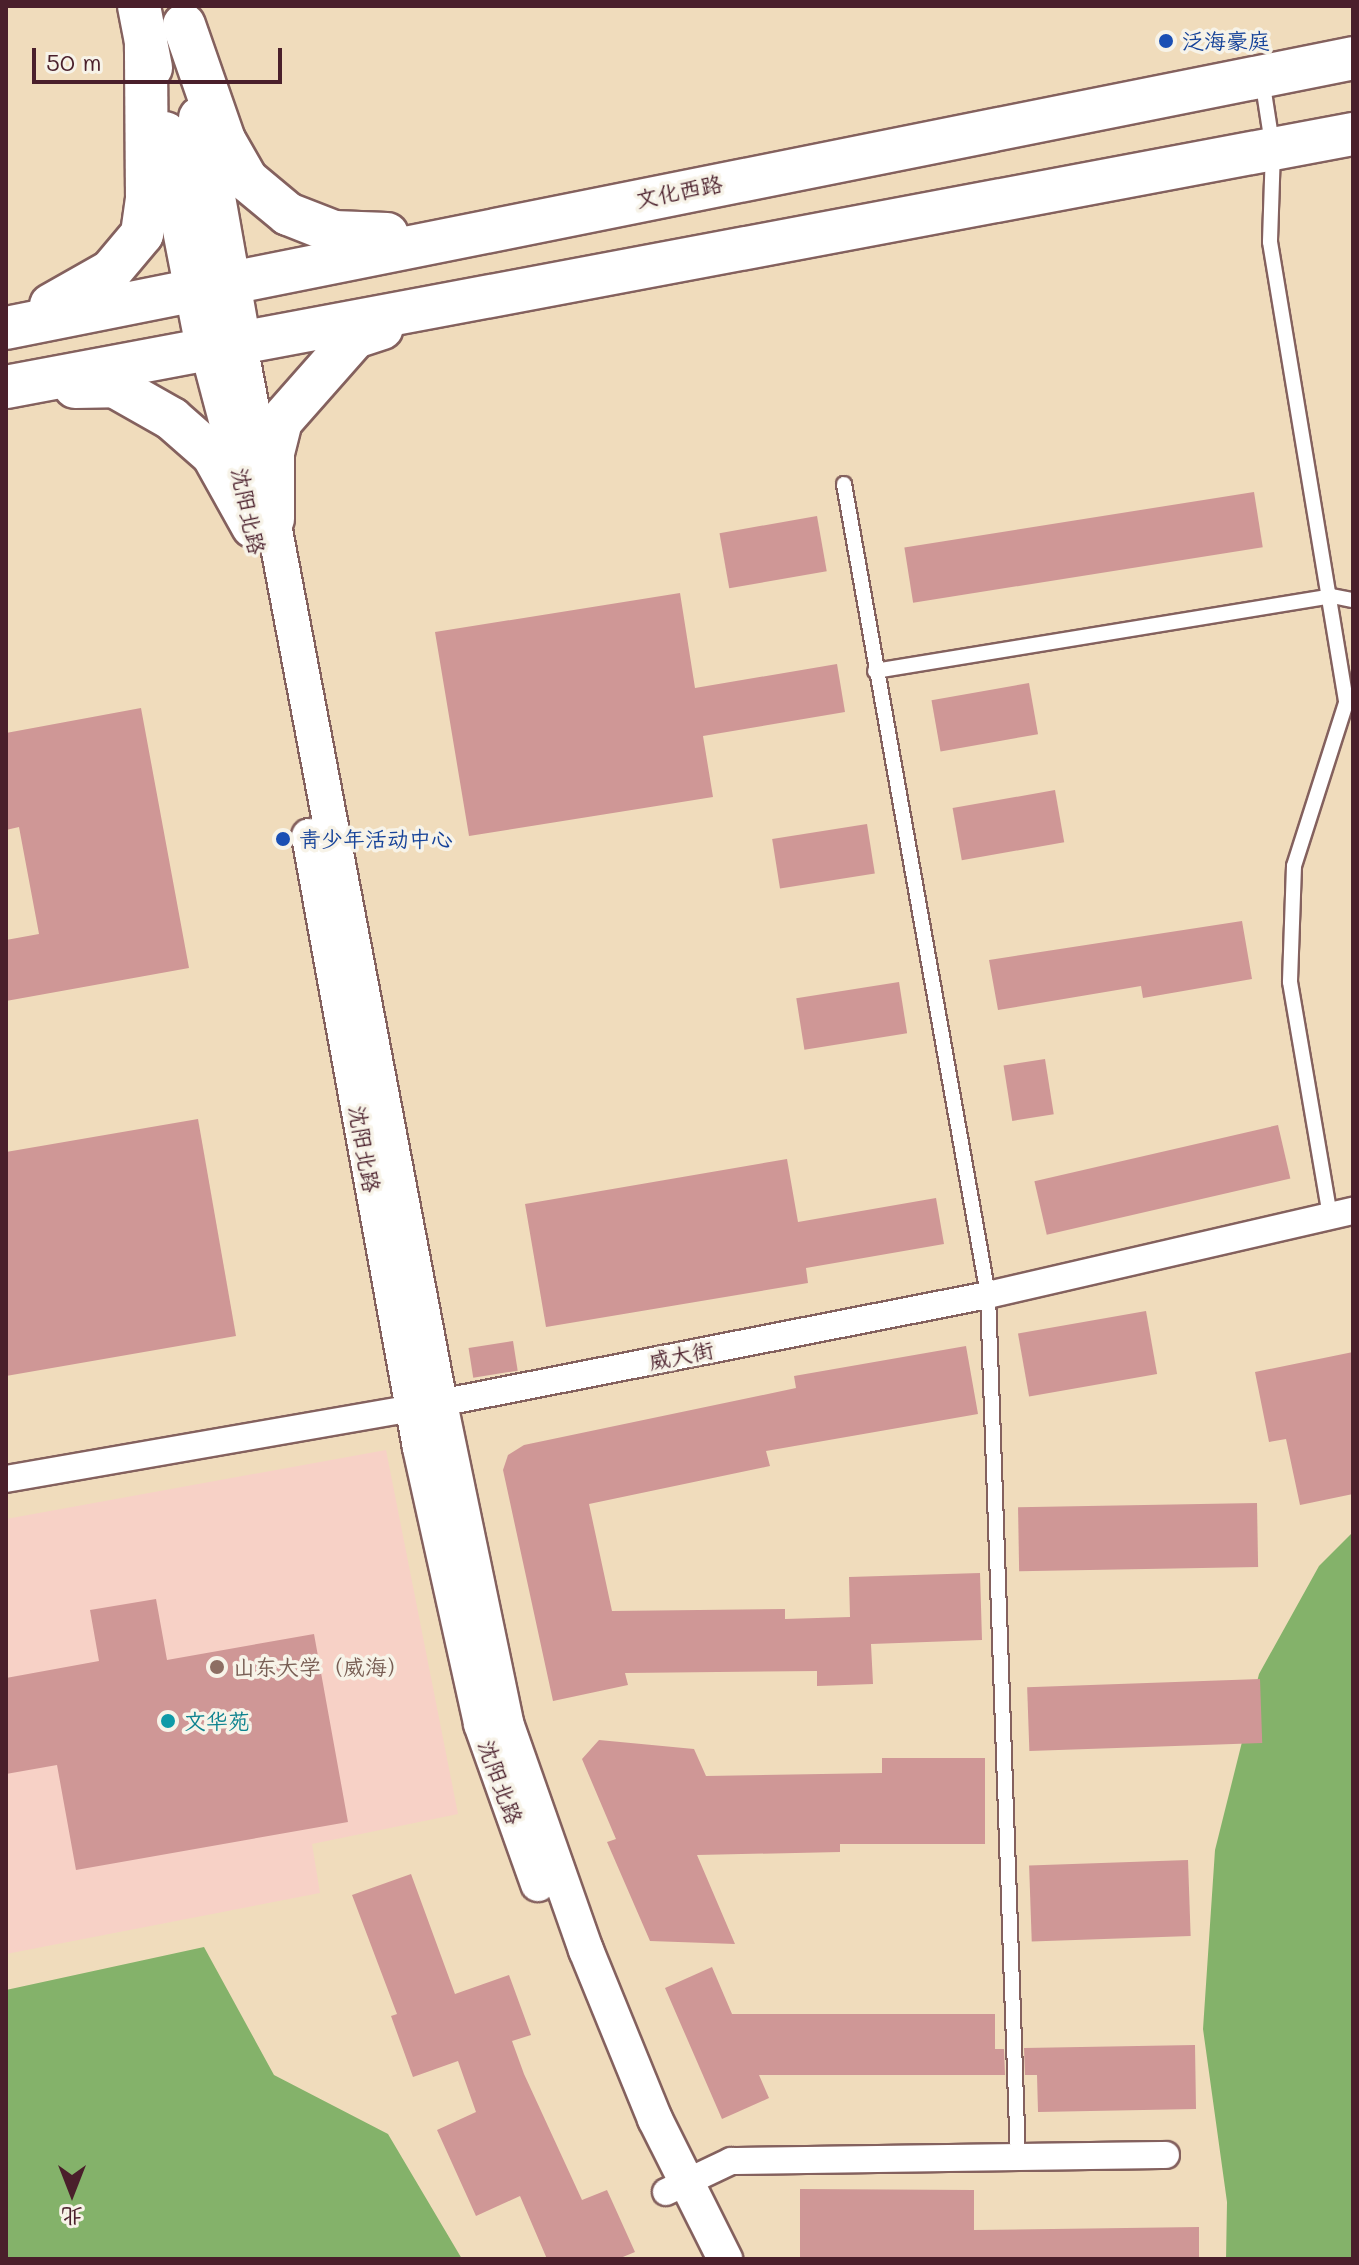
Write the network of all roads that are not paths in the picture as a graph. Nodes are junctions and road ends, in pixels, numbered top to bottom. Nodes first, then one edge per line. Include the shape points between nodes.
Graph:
1 (182, 16) edge
2 (142, 23) edge
3 (1353, 58) edge
4 (1261, 75) junction
5 (1353, 134) edge
6 (1273, 150) junction
7 (448, 237) junction
8 (212, 284) junction
9 (452, 305) junction
10 (6, 326) edge
11 (224, 348) junction
12 (6, 388) edge
13 (844, 484) dead end
14 (263, 523) junction
15 (1332, 596) junction
16 (1353, 600) edge
17 (875, 671) junction
18 (1341, 1213) edge
19 (988, 1295) junction
20 (426, 1405) junction
21 (6, 1479) edge
22 (1166, 2155) dead end
23 (1018, 2159) junction
24 (676, 2187) junction
25 (699, 2259) edge
26 (725, 2259) edge

1 - 7 main road via 224,140 247,180 288,214 334,232
1 - 8 main road, 沈阳北路
2 - 8 main road, 沈阳北路
2 - 10 main road via 147,199 142,234 111,271
3 - 4 main road, 文化西路
4 - 6 lane
4 - 7 main road, 文化西路
5 - 6 main road
6 - 9 main road
6 - 15 lane via 1270,242
7 - 8 main road, 文化西路
8 - 10 main road, 文化西路
8 - 11 main road, 沈阳北路
9 - 11 main road
9 - 14 main road via 355,337 315,380 281,421
11 - 12 main road
11 - 14 street, 沈阳北路
12 - 14 main road via 114,386 172,419 213,455
13 - 17 lane
14 - 20 street, 沈阳北路
15 - 16 lane
15 - 17 lane
15 - 18 lane via 1346,703 1294,866 1290,982
17 - 19 lane
18 - 19 street, 威大街
19 - 20 street, 威大街
19 - 23 lane
20 - 21 street, 威大街
20 - 24 street, 沈阳北路 via 481,1724 562,1952
22 - 23 street
23 - 24 street via 731,2161
24 - 25 street, 沈阳北路
24 - 26 street, 沈阳北路

